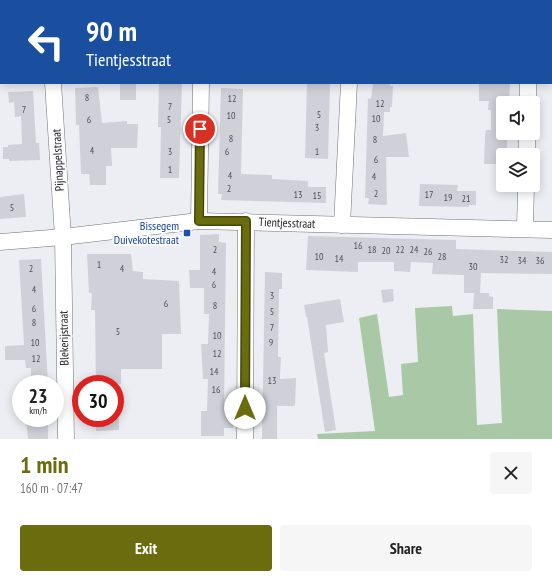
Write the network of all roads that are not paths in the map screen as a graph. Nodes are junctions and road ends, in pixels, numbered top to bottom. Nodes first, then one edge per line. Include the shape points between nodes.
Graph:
1 (53, 84) edge
2 (201, 84) edge
3 (348, 84) edge
4 (528, 84) edge
5 (528, 96) edge
6 (526, 192) edge
7 (199, 221) junction
8 (246, 221) junction
9 (342, 224) junction
10 (525, 229) junction
11 (552, 230) edge
12 (63, 237) junction
13 (0, 242) edge
14 (66, 439) edge
15 (245, 439) edge

1 - 12 street, Pijnappelstraat
2 - 7 street
3 - 9 street
4 - 5 street
6 - 10 street
7 - 8 street, Tientjesstraat
7 - 12 street, Tientjesstraat
8 - 9 street, Tientjesstraat
8 - 15 street
9 - 10 street, Tientjesstraat
10 - 11 street, Tientjesstraat
12 - 13 street, Tientjesstraat
12 - 14 street, Blekerijstraat

